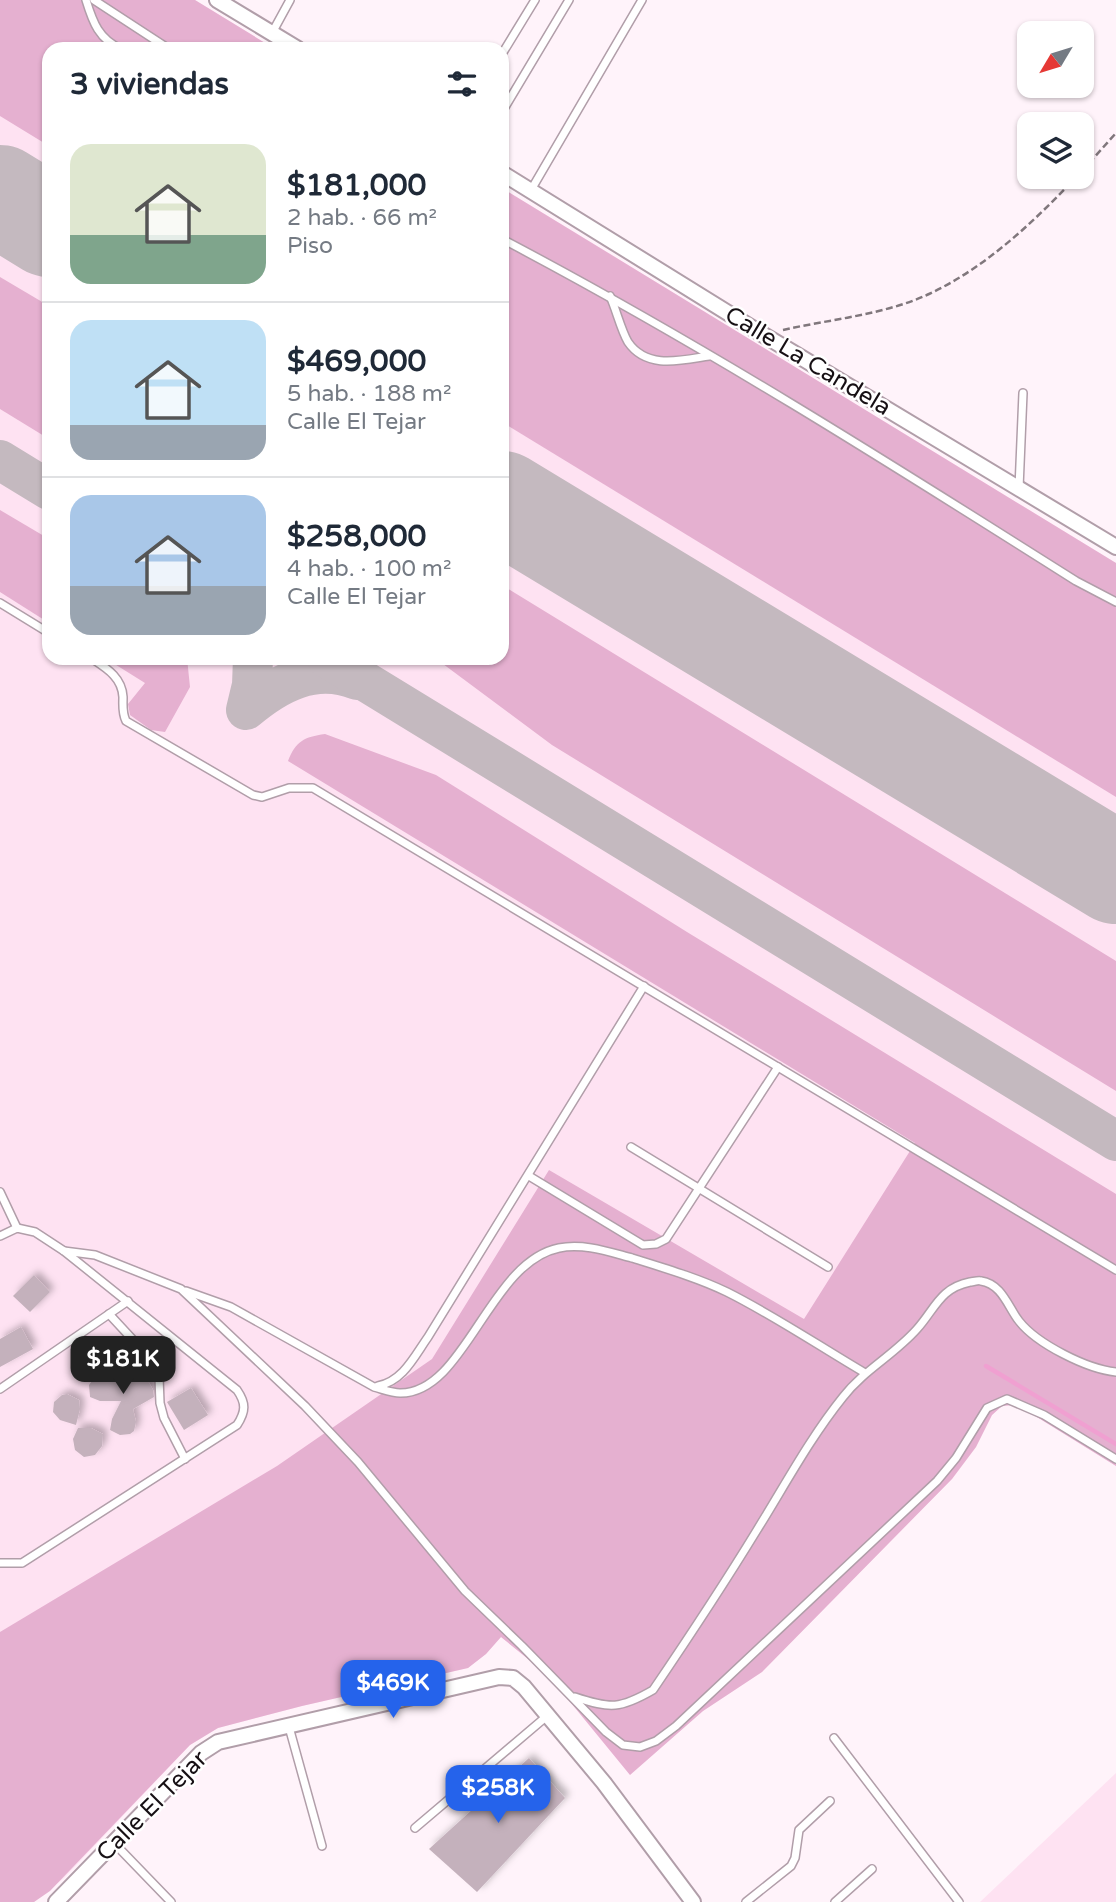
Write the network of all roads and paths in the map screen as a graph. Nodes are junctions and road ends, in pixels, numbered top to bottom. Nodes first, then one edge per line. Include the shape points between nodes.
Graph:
1 (86, 0) edge
2 (94, 0) edge
3 (218, 0) edge
4 (290, 0) edge
5 (535, 0) edge
6 (569, 0) edge
7 (642, 0) edge
8 (272, 33) junction
9 (108, 42) edge
10 (158, 42) edge
11 (287, 42) edge
12 (509, 43) edge
13 (509, 100) edge
14 (1116, 133) edge
15 (1094, 158) edge
16 (509, 177) edge
17 (1063, 189) edge
18 (531, 190) junction
19 (509, 243) edge
20 (610, 296) junction
21 (762, 334) junction
22 (710, 355) junction
23 (1023, 393) dead end
24 (1019, 488) junction
25 (1116, 547) edge
26 (1116, 602) edge
27 (0, 603) edge
28 (42, 629) edge
29 (102, 665) edge
30 (644, 986) junction
31 (778, 1067) junction
32 (631, 1147) dead end
33 (529, 1176) junction
34 (699, 1188) junction
35 (0, 1192) edge
36 (17, 1228) junction
37 (0, 1236) edge
38 (64, 1251) junction
39 (828, 1267) dead end
40 (1116, 1270) edge
41 (181, 1289) junction
42 (128, 1301) junction
43 (109, 1314) junction
44 (865, 1373) junction
45 (1116, 1373) edge
46 (374, 1387) junction
47 (0, 1389) edge
48 (185, 1459) junction
49 (1116, 1459) edge
50 (0, 1563) edge
51 (571, 1696) junction
52 (547, 1716) junction
53 (289, 1727) junction
54 (834, 1738) dead end
55 (831, 1801) dead end
56 (415, 1828) dead end
57 (114, 1843) junction
58 (322, 1846) dead end
59 (872, 1869) dead end
60 (56, 1902) edge
61 (171, 1902) edge
62 (693, 1902) edge
63 (746, 1902) edge
64 (835, 1902) edge
65 (960, 1902) edge

1 - 9 lane via 97,32
2 - 10 lane
3 - 8 street
4 - 8 lane
5 - 12 lane
6 - 13 lane
7 - 18 lane
8 - 11 street
14 - 15 path
16 - 18 street, Calle La Candela
17 - 21 path via 990,258 928,295 879,311
18 - 21 street, Calle La Candela
19 - 20 lane
20 - 22 lane
20 - 22 lane via 628,341 640,354 657,362
21 - 24 street, Calle La Candela
22 - 26 lane
23 - 24 lane
24 - 25 street, Calle La Candela
27 - 28 lane
29 - 30 lane via 120,682 126,721 253,795 313,789
30 - 31 lane
30 - 33 lane
31 - 34 lane
31 - 40 lane
32 - 34 lane
33 - 34 lane via 643,1245 666,1239
33 - 46 lane via 400,1376
34 - 39 lane
35 - 36 lane
36 - 37 lane
36 - 38 lane via 35,1232
38 - 41 lane via 95,1255
38 - 42 lane
41 - 46 lane via 231,1307
41 - 51 lane via 305,1406 465,1591
42 - 43 lane
42 - 48 lane via 245,1401 237,1425
43 - 47 lane
43 - 48 lane via 147,1355 159,1377 164,1418
44 - 45 lane via 918,1328 935,1302 957,1285 980,1280 995,1287 1020,1322 1051,1347 1087,1366
44 - 46 lane via 727,1292 597,1248 560,1248 536,1257 515,1273 448,1368 421,1389 399,1394
44 - 51 lane via 805,1450 653,1690 628,1704 602,1706
48 - 50 lane via 22,1563
49 - 51 lane via 1044,1415 1007,1399 996,1402 987,1408 937,1481 656,1741 640,1747 623,1745
52 - 53 street, Calle El Tejar via 513,1678 499,1677
52 - 56 lane
52 - 62 street, Calle El Tejar
53 - 57 street, Calle El Tejar via 218,1742 201,1753
53 - 58 lane
54 - 65 lane
55 - 63 lane via 799,1830 791,1866
57 - 60 street, Calle El Tejar
57 - 61 lane
59 - 64 lane

